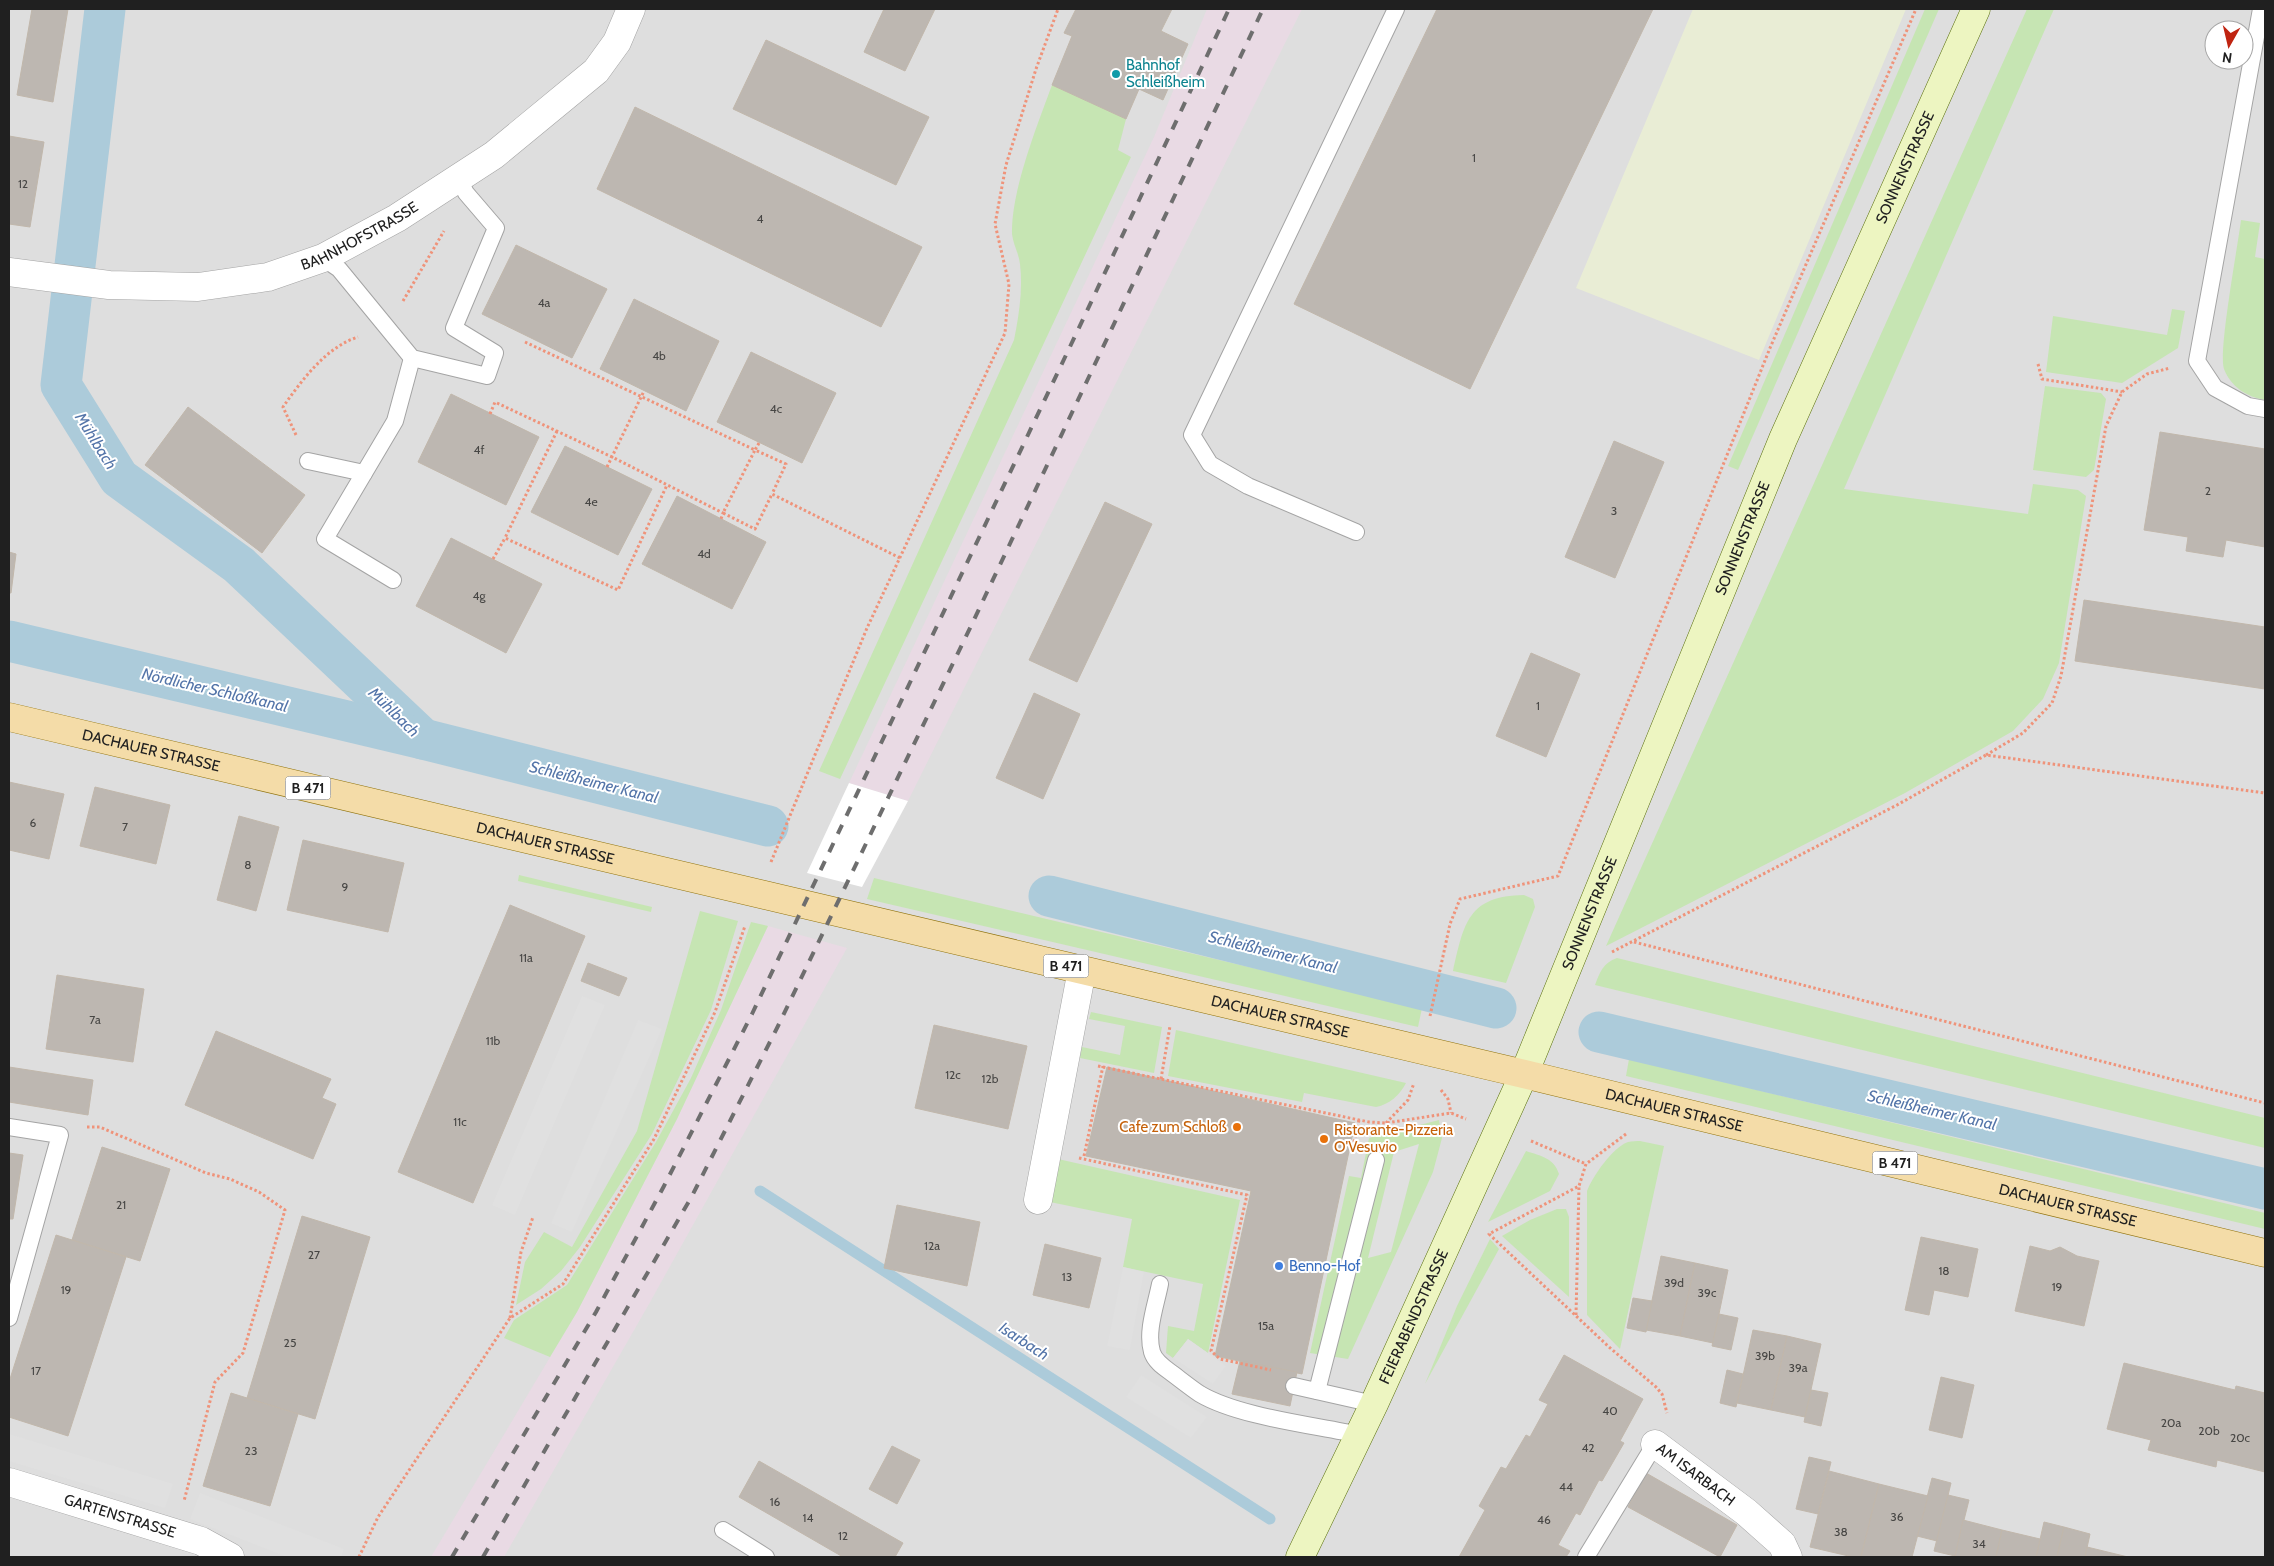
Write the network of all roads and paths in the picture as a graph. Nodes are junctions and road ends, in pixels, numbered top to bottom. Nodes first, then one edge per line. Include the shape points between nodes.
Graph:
1 (631, 9) edge
2 (1058, 9) edge
3 (1396, 9) edge
4 (1916, 9) edge
5 (1976, 9) edge
6 (2261, 9) edge
7 (462, 186) junction
8 (323, 258) junction
9 (9, 272) edge
10 (387, 328) junction
11 (528, 336) dead end
12 (525, 342) junction
13 (520, 350) dead end
14 (412, 358) junction
15 (2197, 361) junction
16 (2038, 364) dead end
17 (644, 391) dead end
18 (2122, 392) junction
19 (500, 393) dead end
20 (641, 397) junction
21 (496, 402) junction
22 (2265, 409) edge
23 (490, 414) dead end
24 (557, 431) junction
25 (759, 443) dead end
26 (755, 450) junction
27 (612, 457) junction
28 (308, 461) joint
29 (607, 467) dead end
30 (364, 473) junction
31 (668, 485) junction
32 (772, 494) junction
33 (723, 513) junction
34 (720, 519) dead end
35 (1356, 532) dead end
36 (505, 538) junction
37 (900, 558) junction
38 (493, 559) dead end
39 (393, 580) dead end
40 (9, 717) edge
41 (1986, 755) junction
42 (2265, 793) edge
43 (770, 864) dead end
44 (748, 917) dead end
45 (1633, 942) junction
46 (1610, 953) dead end
47 (1082, 970) junction
48 (1172, 1018) dead end
49 (1428, 1025) dead end
50 (1096, 1065) dead end
51 (1104, 1066) junction
52 (1524, 1074) junction
53 (1416, 1078) dead end
54 (1161, 1079) junction
55 (2265, 1103) edge
56 (1451, 1113) dead end
57 (1386, 1123) junction
58 (9, 1127) edge
59 (1629, 1132) dead end
60 (60, 1135) junction
61 (1538, 1143) dead end
62 (1076, 1157) dead end
63 (1084, 1159) junction
64 (1376, 1160) dead end
65 (1586, 1164) junction
66 (1579, 1186) junction
67 (1038, 1200) dead end
68 (534, 1217) dead end
69 (2265, 1253) edge
70 (1160, 1284) dead end
71 (1576, 1315) junction
72 (9, 1318) edge
73 (510, 1318) junction
74 (1240, 1364) dead end
75 (1294, 1386) dead end
76 (1317, 1391) junction
77 (1374, 1404) junction
78 (1359, 1435) junction
79 (1655, 1444) junction
80 (9, 1482) edge
81 (723, 1530) dead end
82 (177, 1534) junction
83 (230, 1557) edge
84 (359, 1557) edge
85 (766, 1557) edge
86 (1300, 1557) edge
87 (1586, 1557) edge
88 (1788, 1557) edge

1 - 7 street, BAHNHOFSTRASSE via 617,42 596,71 494,155
2 - 37 path via 1006,165 995,224 1009,284 1005,332
3 - 35 lane via 1192,436 1210,464 1248,486
4 - 49 path via 1770,348 1558,876 1460,899 1450,924
5 - 52 main road, SONNENSTRASSE via 1783,439
6 - 15 lane
7 - 8 street, BAHNHOFSTRASSE
7 - 10 path
7 - 14 lane via 496,228 454,328 495,353 487,376
8 - 9 street, BAHNHOFSTRASSE via 268,277 198,287 110,285
8 - 10 lane via 339,269
10 - 14 lane
10 - 28 path via 345,341 305,376 283,408
11 - 12 path
12 - 13 path
12 - 20 path
14 - 30 lane via 395,421
15 - 18 path via 2147,374
15 - 22 lane via 2215,388 2248,406
16 - 18 path via 2042,379
17 - 20 path
18 - 41 path via 2106,426 2061,676 2052,703 2023,733
19 - 21 path
20 - 26 path
20 - 27 path
21 - 23 path
21 - 24 path
24 - 27 path
24 - 36 path
25 - 26 path
26 - 32 path via 786,464
26 - 33 path
27 - 29 path
27 - 31 path
28 - 30 lane
30 - 39 lane via 325,539
31 - 33 path
31 - 36 path via 618,590
32 - 33 path via 755,529
32 - 37 path
33 - 34 path
36 - 38 path
37 - 43 path via 867,628
40 - 47 main road, DACHAUER STRASSE / B 471
41 - 42 path
41 - 45 path via 1897,805
44 - 73 path via 715,1012 654,1139 563,1284
45 - 46 path
45 - 55 path
47 - 52 main road, DACHAUER STRASSE / B 471
47 - 67 street
48 - 54 path
50 - 51 path
51 - 54 path
51 - 63 path
52 - 69 main road, DACHAUER STRASSE / B 471
52 - 77 main road, FEIERABENDSTRASSE
53 - 57 path via 1408,1100
54 - 57 path
56 - 57 path
58 - 60 lane
59 - 65 path
60 - 72 lane
60 - 82 path via 84,1127 100,1127 206,1173 237,1182 285,1210 243,1353 215,1382
61 - 65 path
62 - 63 path
63 - 74 path via 1247,1195 1211,1351 1220,1359
64 - 76 lane
65 - 66 path
66 - 71 path
66 - 71 path via 1489,1234
68 - 73 path via 521,1252
70 - 78 lane via 1150,1331 1152,1355 1180,1380 1228,1406
71 - 79 path via 1662,1394 1667,1415
73 - 84 path via 378,1517
75 - 76 lane
76 - 77 lane
77 - 78 main road, FEIERABENDSTRASSE
78 - 86 main road, FEIERABENDSTRASSE
79 - 87 lane, AM ISARBACH
79 - 88 street, AM ISARBACH via 1746,1512 1782,1544
80 - 82 street, GARTENSTRASSE
81 - 85 lane
82 - 83 street, GARTENSTRASSE via 201,1541

